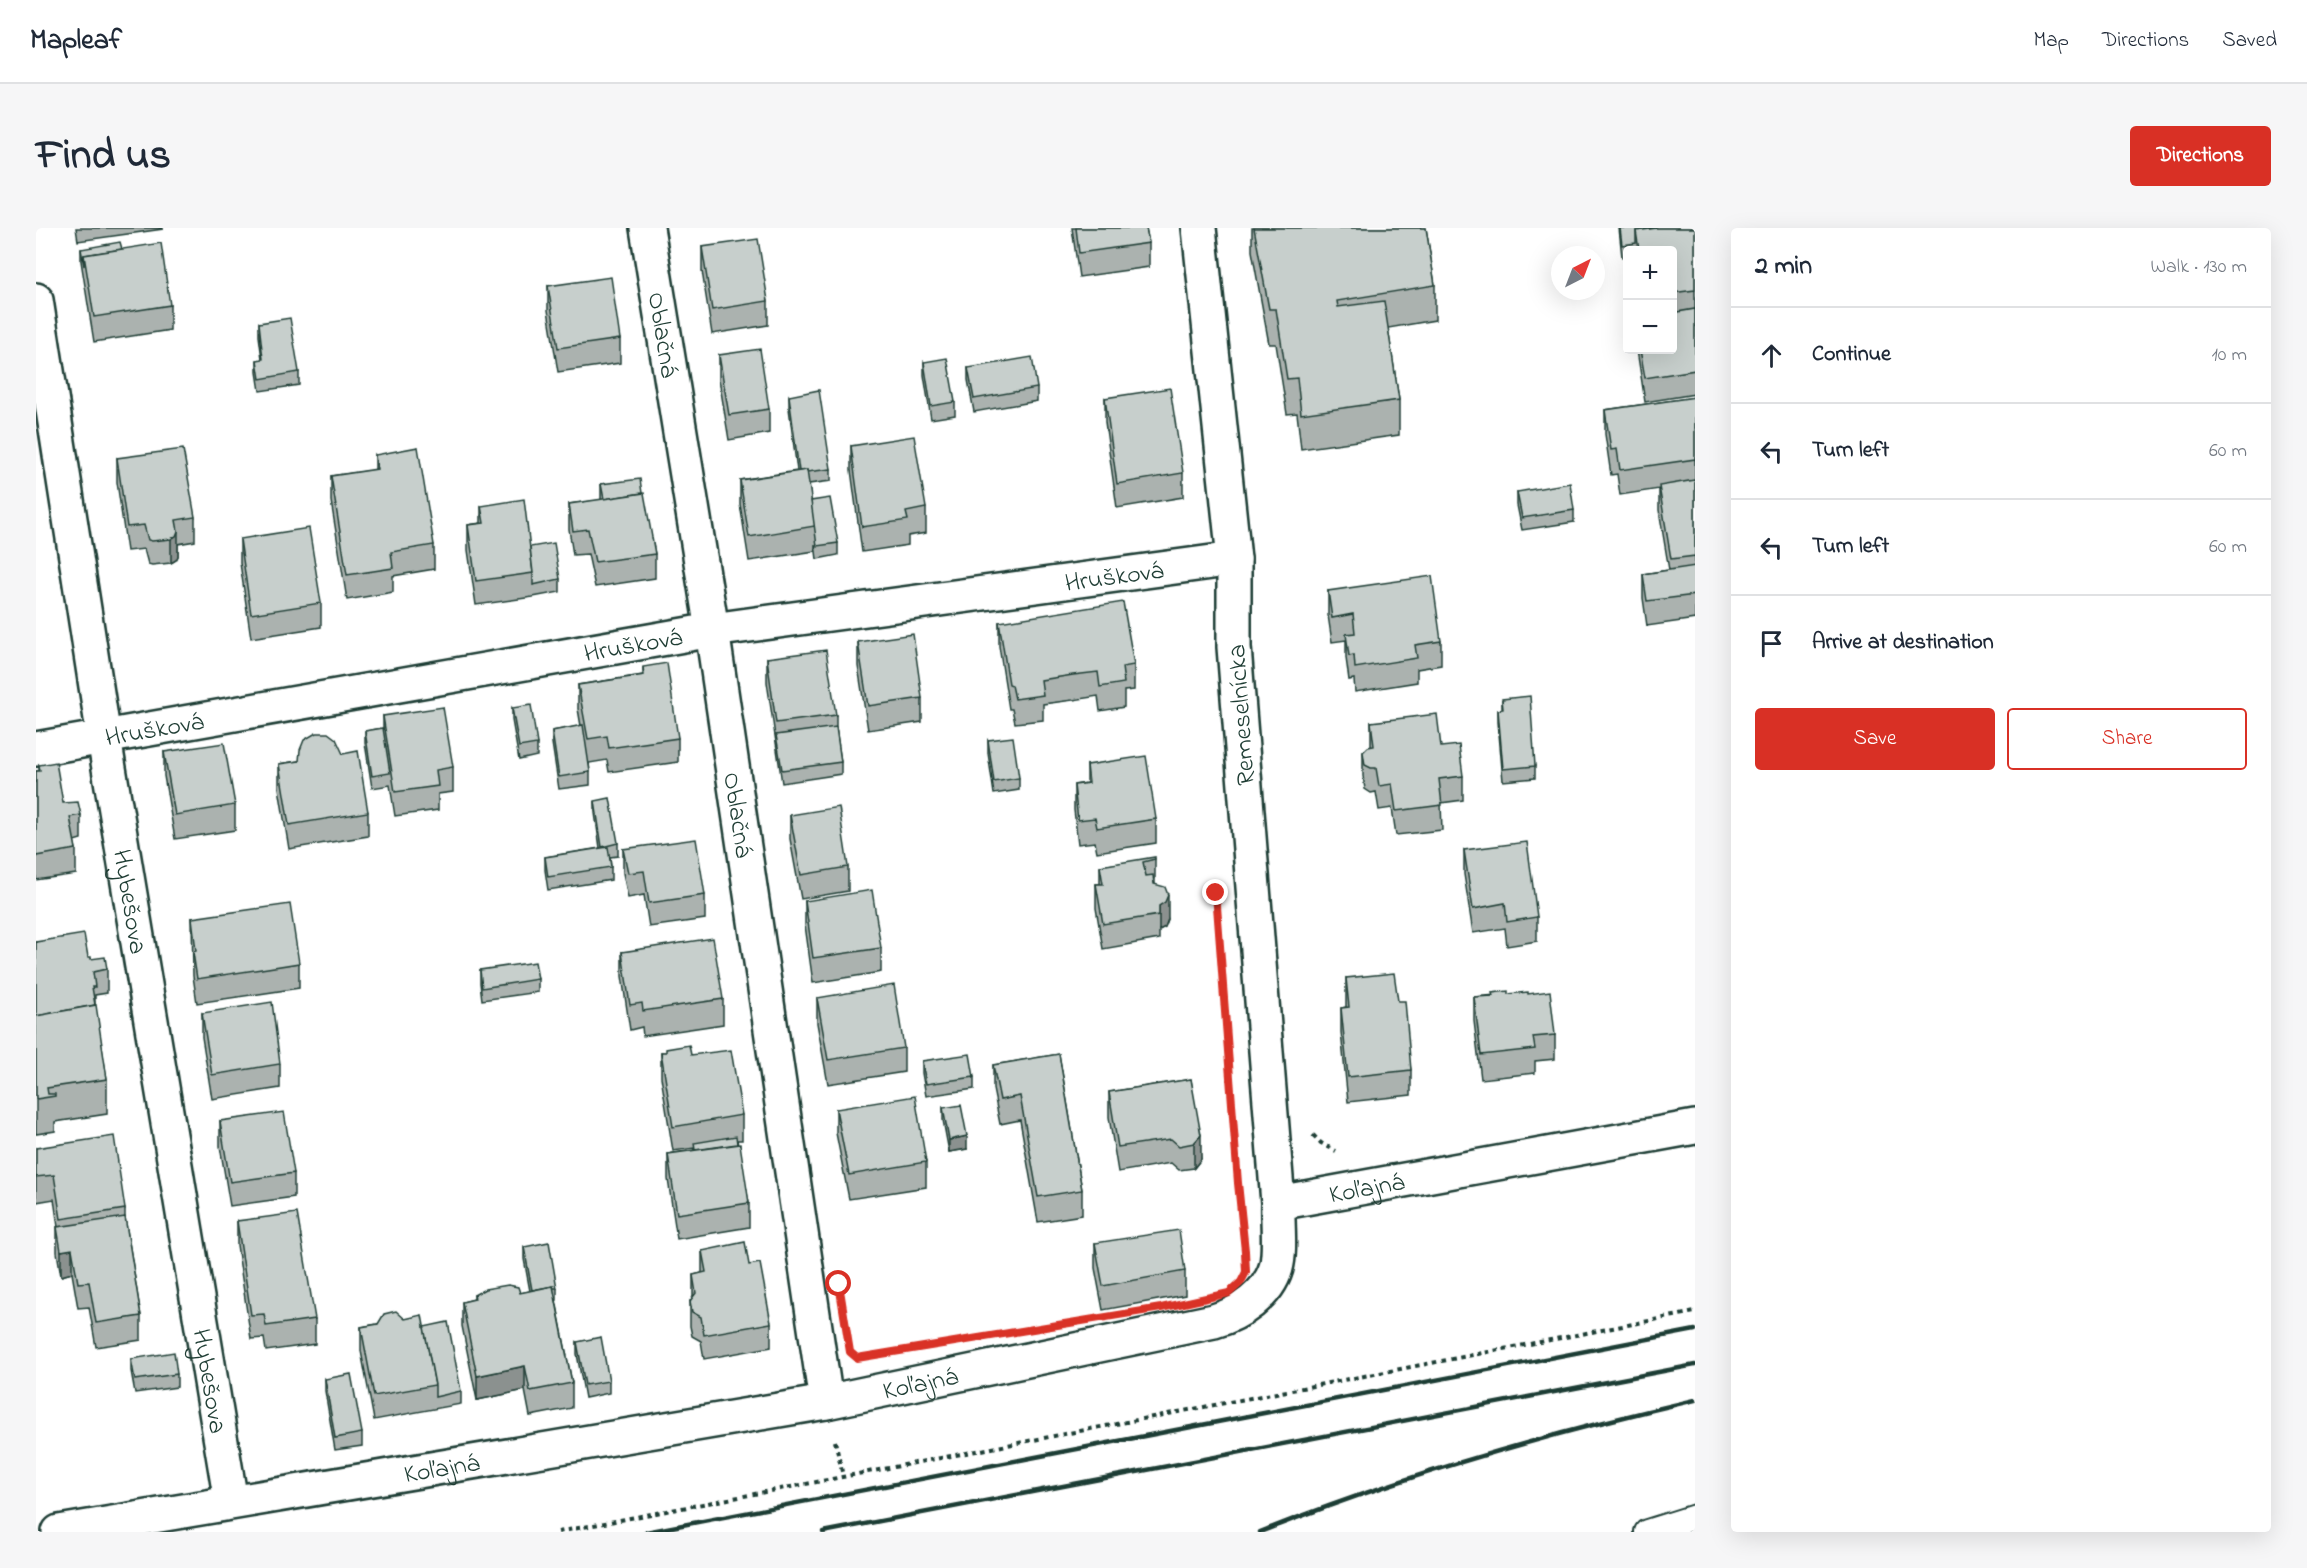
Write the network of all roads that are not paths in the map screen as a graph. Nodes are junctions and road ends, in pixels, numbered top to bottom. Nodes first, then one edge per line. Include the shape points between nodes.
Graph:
1 (647, 228) edge
2 (1199, 228) edge
3 (36, 300) edge
4 (1233, 559) junction
5 (711, 630) junction
6 (104, 738) junction
7 (36, 749) edge
8 (1695, 1126) edge
9 (1278, 1203) junction
10 (826, 1402) junction
11 (231, 1502) junction
12 (1695, 1517) edge
13 (59, 1532) edge
14 (1647, 1532) edge

1 - 5 street, Oblačná
2 - 4 street, Remeselnícka
3 - 6 street, Hybešova
4 - 5 street, Hrušková
4 - 9 street, Remeselnícka via 1234,647
5 - 6 street, Hrušková
5 - 10 street, Oblačná
6 - 7 street, Hrušková
6 - 11 street, Hybešova
8 - 9 street, Koľajná
9 - 10 street, Koľajná via 1277,1262 1272,1278 1256,1298 1228,1317
10 - 11 street, Koľajná
11 - 13 street, Koľajná
12 - 14 lane

